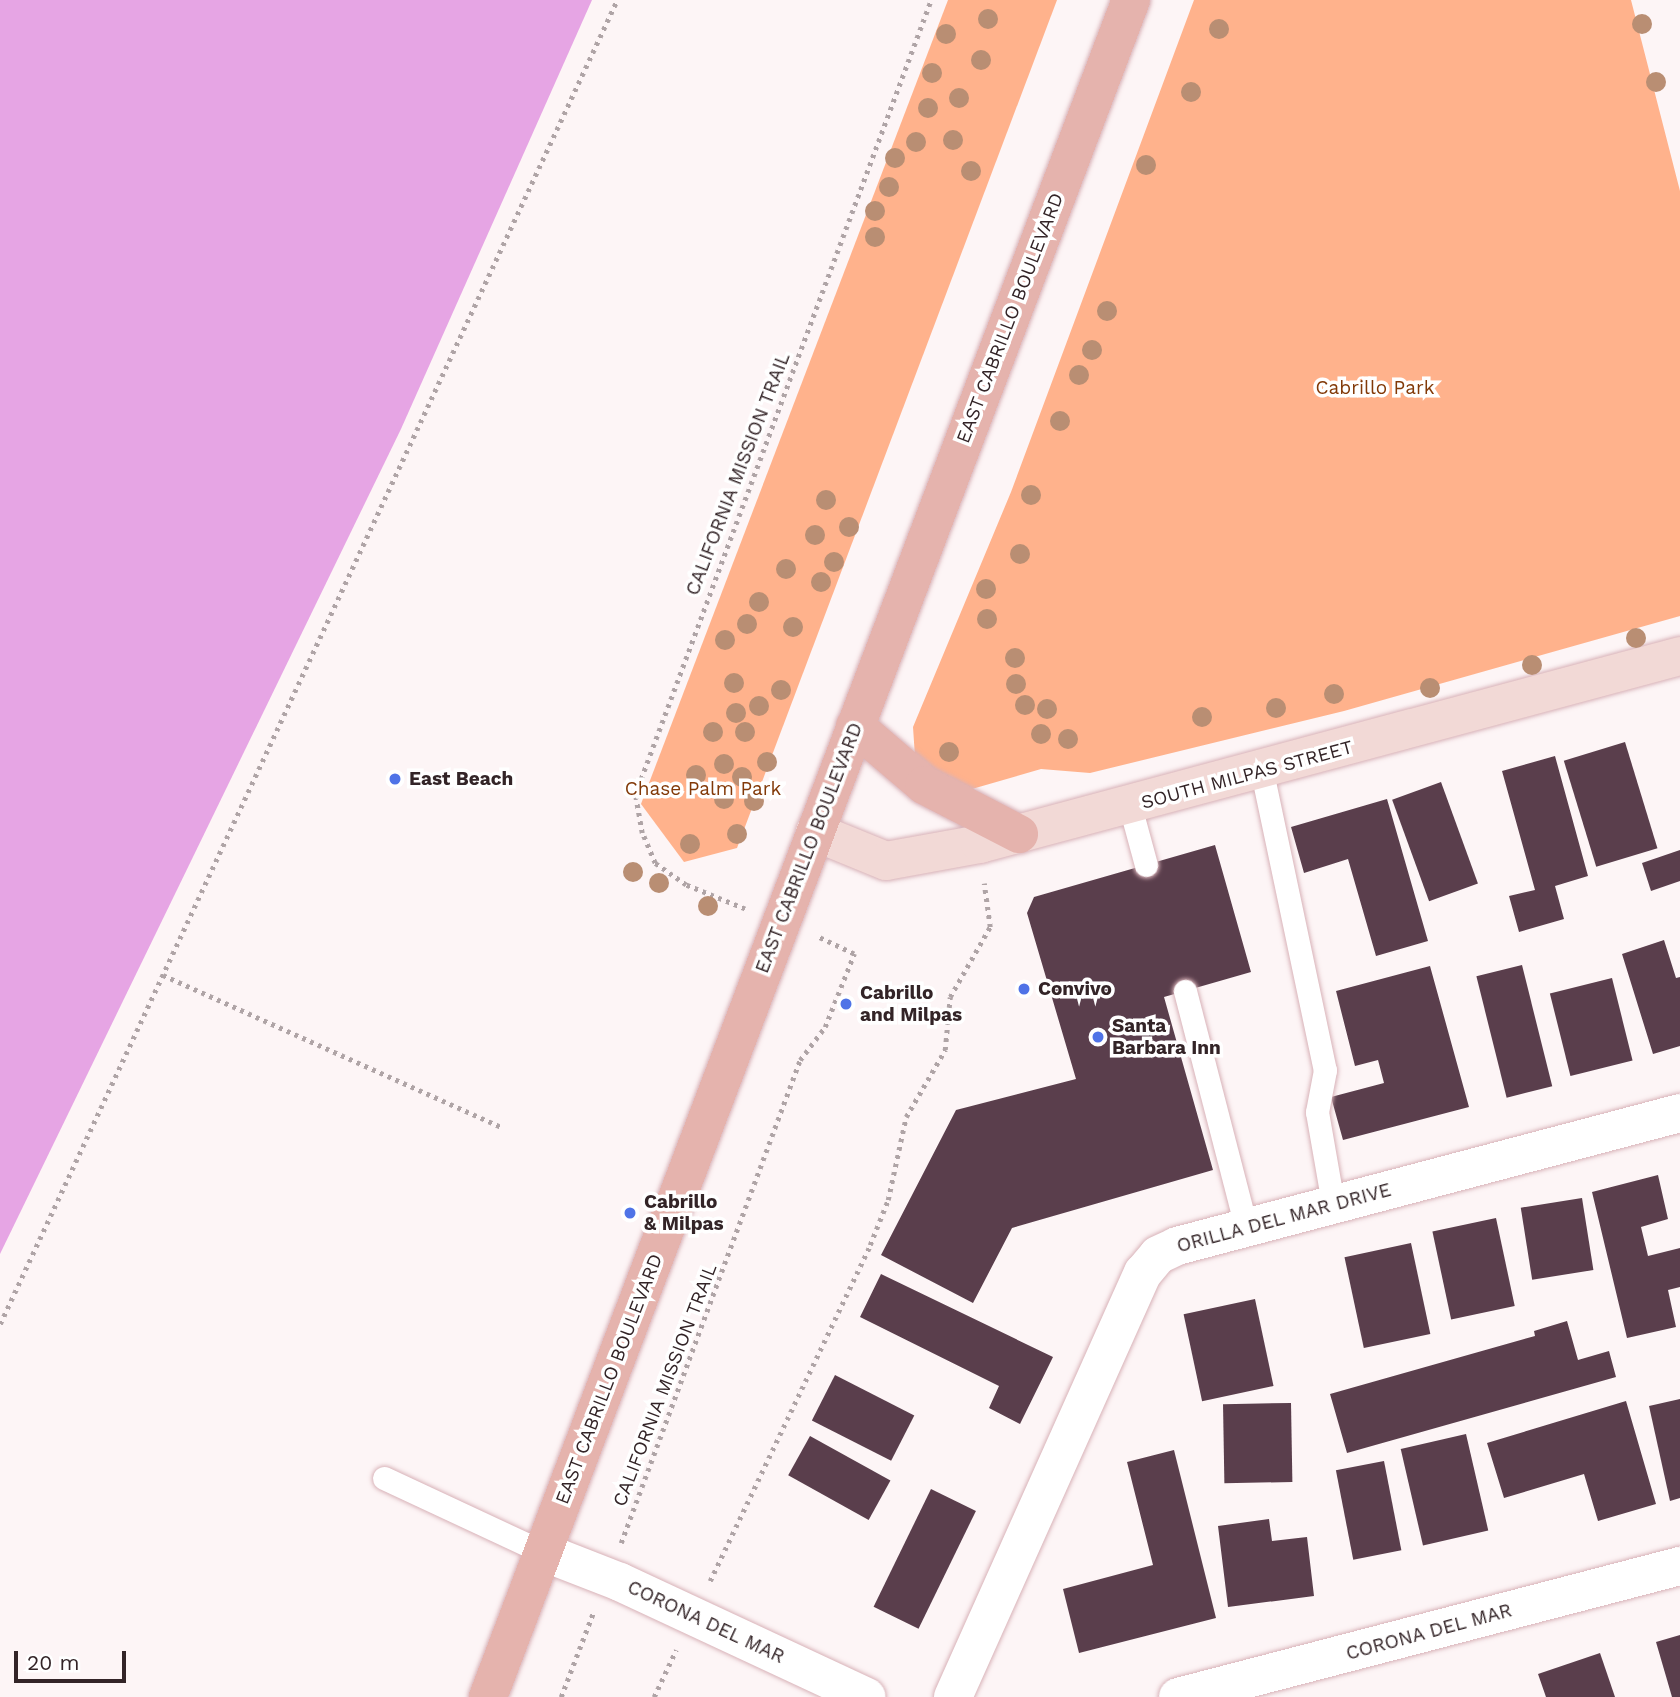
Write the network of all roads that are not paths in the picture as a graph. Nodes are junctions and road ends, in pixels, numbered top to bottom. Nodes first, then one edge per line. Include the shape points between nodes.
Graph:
1 (1131, 0) edge
2 (1680, 656) edge
3 (855, 726) junction
4 (1262, 772) junction
5 (1130, 806) junction
6 (815, 832) junction
7 (1019, 834) junction
8 (1146, 865) dead end
9 (1185, 991) dead end
10 (1680, 1113) edge
11 (1333, 1205) junction
12 (1246, 1227) junction
13 (384, 1478) dead end
14 (544, 1552) junction
15 (1680, 1566) edge
16 (488, 1697) edge
17 (867, 1697) edge
18 (953, 1697) edge
19 (1178, 1697) edge

1 - 3 main road, EAST CABRILLO BOULEVARD
2 - 4 main road, SOUTH MILPAS STREET
3 - 6 main road, EAST CABRILLO BOULEVARD
3 - 7 main road via 924,785
4 - 5 main road, SOUTH MILPAS STREET
4 - 11 lane via 1325,1070 1317,1112
5 - 7 main road, SOUTH MILPAS STREET
5 - 8 lane
6 - 7 main road, SOUTH MILPAS STREET via 886,861
6 - 14 main road, EAST CABRILLO BOULEVARD
9 - 12 lane
10 - 11 street, ORILLA DEL MAR DRIVE
11 - 12 street, ORILLA DEL MAR DRIVE
12 - 18 street, ORILLA DEL MAR DRIVE via 1177,1246 1158,1255 1143,1273
13 - 14 lane
14 - 16 main road, EAST CABRILLO BOULEVARD
14 - 17 street, CORONA DEL MAR via 620,1582
15 - 19 street, CORONA DEL MAR

